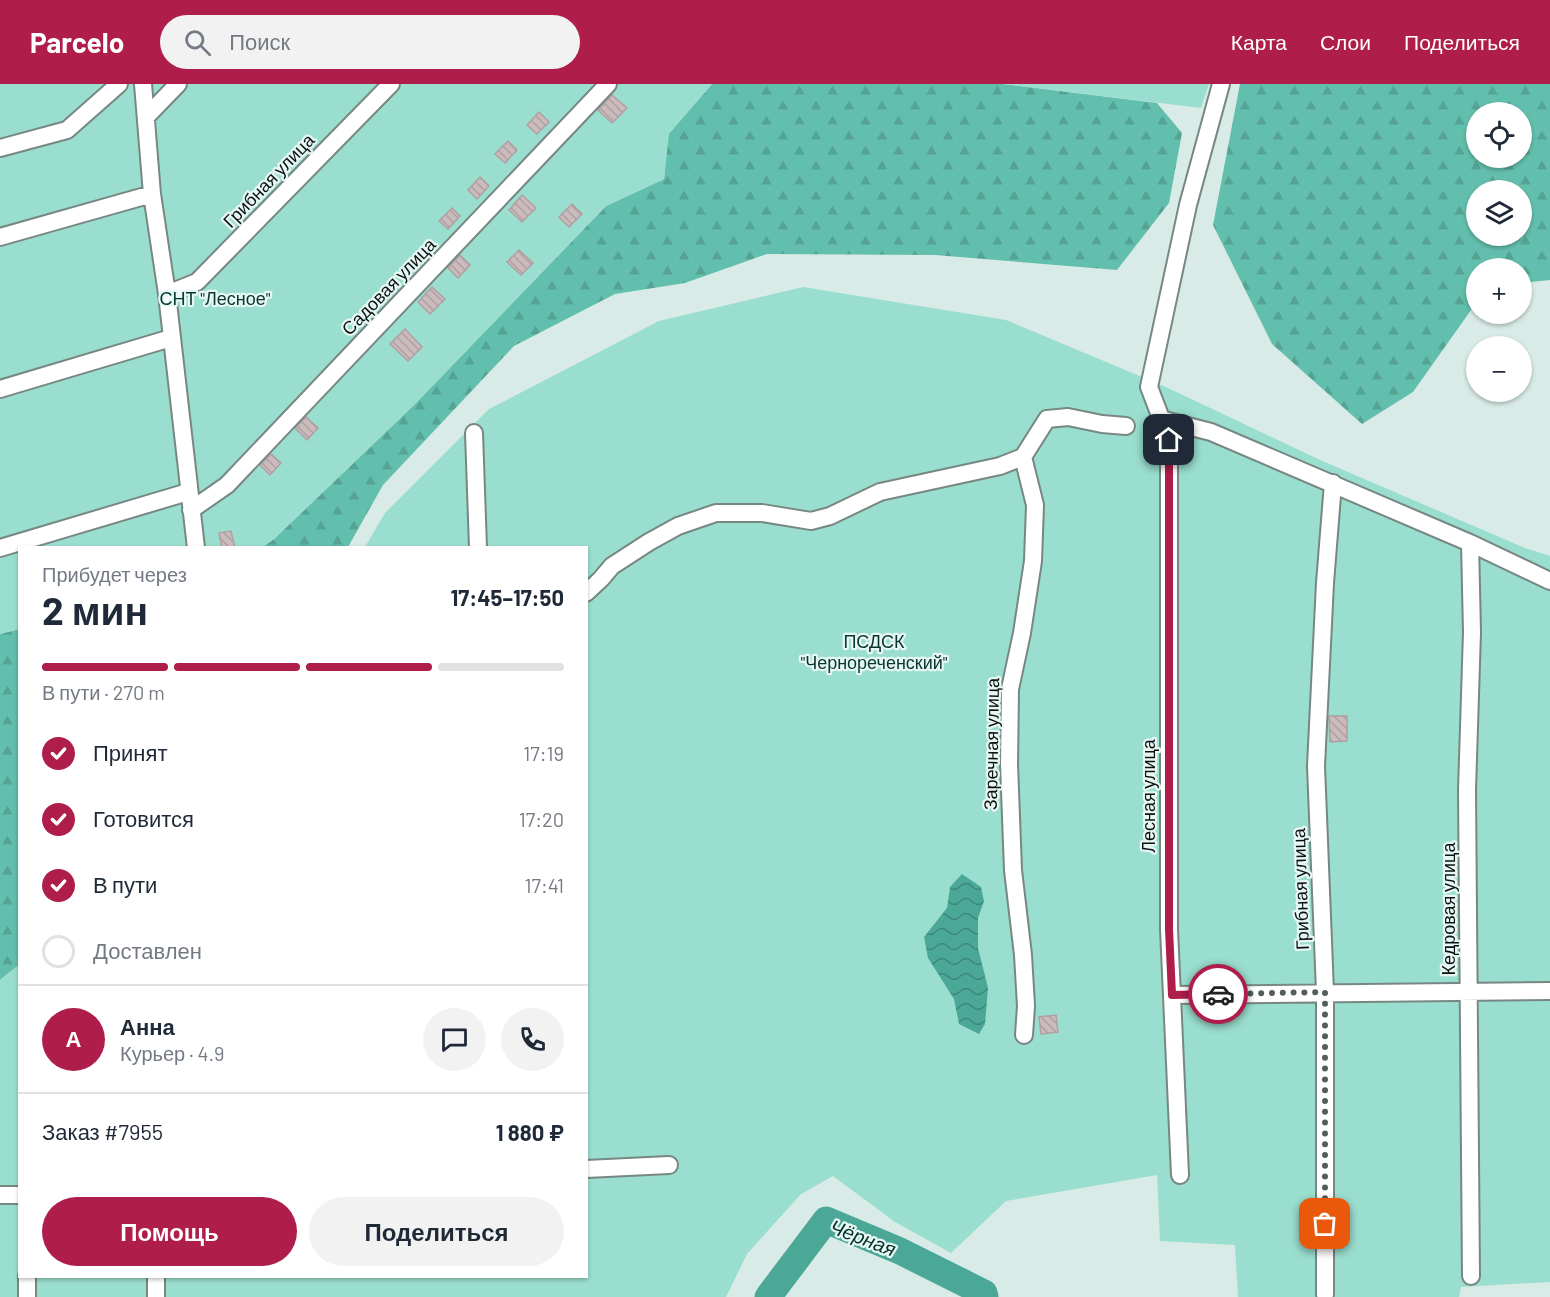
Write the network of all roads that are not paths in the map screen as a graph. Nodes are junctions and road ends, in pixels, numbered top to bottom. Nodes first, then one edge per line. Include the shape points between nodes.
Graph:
1 (119, 84) edge
2 (143, 84) edge
3 (178, 84) edge
4 (391, 84) edge
5 (608, 84) edge
6 (1221, 84) edge
7 (146, 117) junction
8 (0, 148) edge
9 (152, 194) junction
10 (0, 237) edge
11 (166, 294) junction
12 (171, 338) junction
13 (0, 389) edge
14 (1160, 419) junction
15 (1126, 426) dead end
16 (474, 433) dead end
17 (1023, 457) junction
18 (1333, 483) junction
19 (188, 492) junction
20 (191, 510) junction
21 (1470, 543) junction
22 (196, 546) edge
23 (478, 546) edge
24 (0, 548) edge
25 (1550, 581) edge
26 (588, 591) edge
27 (1550, 991) edge
28 (1325, 992) junction
29 (1469, 993) junction
30 (1172, 995) junction
31 (1024, 1035) dead end
32 (669, 1165) dead end
33 (588, 1169) edge
34 (1180, 1175) dead end
35 (0, 1195) edge
36 (18, 1195) edge
37 (1471, 1276) dead end
38 (27, 1278) edge
39 (156, 1278) edge
40 (1325, 1294) dead end
41 (27, 1297) edge
42 (156, 1297) edge

1 - 8 street via 67,130
2 - 7 street
3 - 7 street
4 - 11 street, Грибная улица via 197,282
5 - 20 street, Садовая улица via 227,485
6 - 14 street, Лесная улица via 1188,205 1154,359 1149,387
7 - 9 street
9 - 10 street
9 - 11 street
11 - 12 street
12 - 13 street
12 - 19 street
14 - 18 street via 1211,432
14 - 30 street, Лесная улица via 1169,440
15 - 17 street via 1068,417 1047,419
16 - 23 street
17 - 26 street via 1000,466 880,492 811,521 762,513 716,513 678,526 649,542 612,566
17 - 31 street, Заречная улица via 1035,505 1033,561 1010,689 1009,726 1010,825 1026,1006
18 - 21 street
18 - 28 street, Грибная улица via 1316,766
19 - 20 street
19 - 24 street
20 - 22 street
21 - 25 street
21 - 29 street, Кедровая улица
27 - 29 street
28 - 29 street
28 - 30 street
28 - 40 street, Грибная улица
29 - 37 street, Кедровая улица
30 - 34 street, Лесная улица
32 - 33 street
35 - 36 street
38 - 41 street
39 - 42 street

